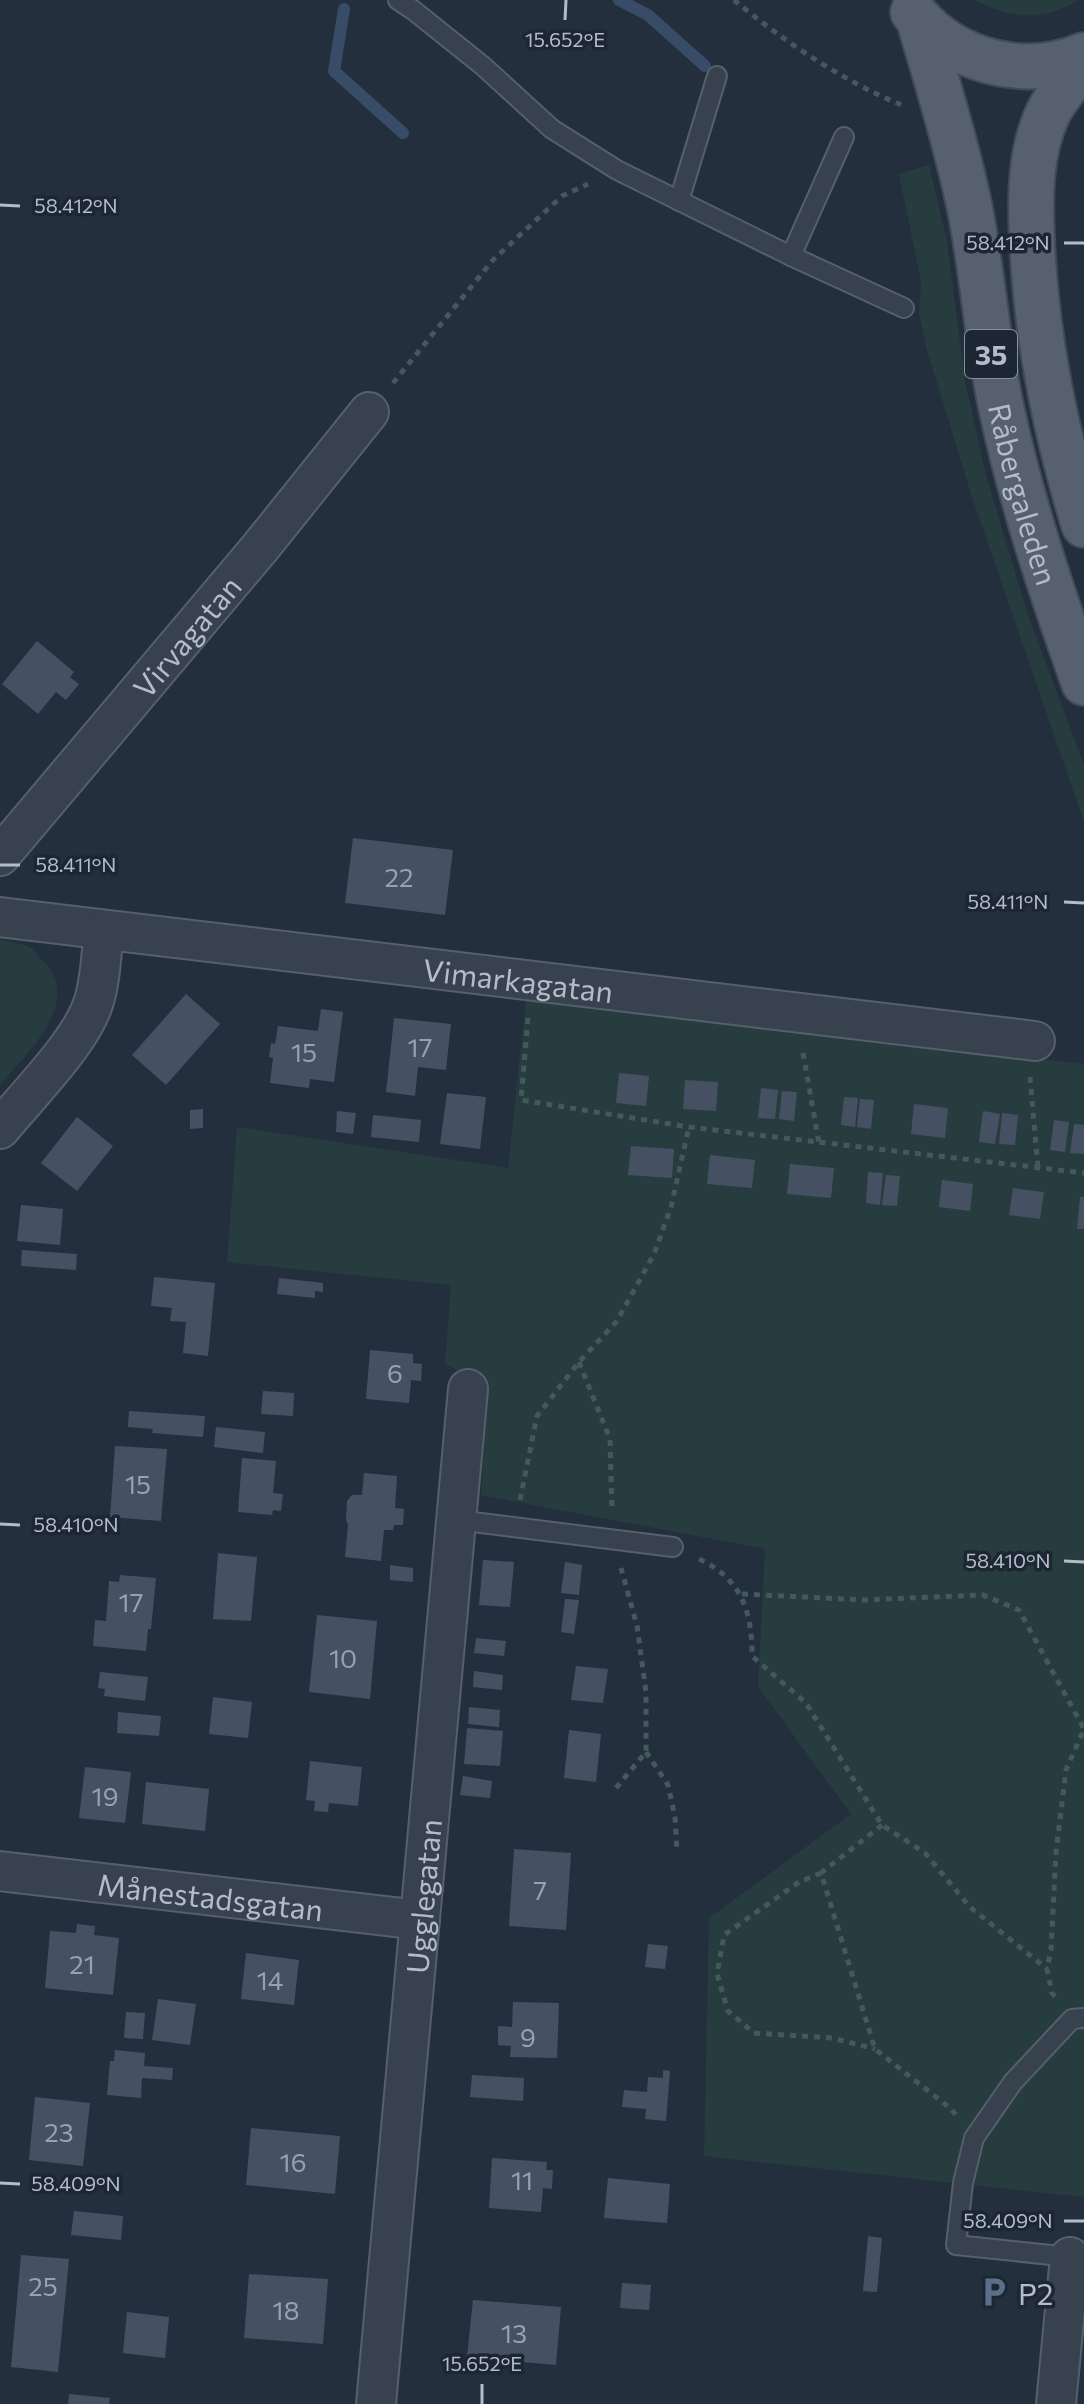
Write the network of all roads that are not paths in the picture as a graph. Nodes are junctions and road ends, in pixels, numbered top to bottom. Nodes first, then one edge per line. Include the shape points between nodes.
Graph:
1 (398, 0) edge
2 (912, 10) edge
3 (1084, 55) edge
4 (1084, 64) edge
5 (717, 76) dead end
6 (844, 137) dead end
7 (679, 201) junction
8 (791, 256) junction
9 (904, 308) dead end
10 (369, 412) road end
11 (1084, 525) edge
12 (1084, 683) edge
13 (0, 856) edge
14 (0, 917) edge
15 (104, 930) junction
16 (1030, 1041) road end
17 (0, 1129) edge
18 (468, 1389) dead end
19 (457, 1520) junction
20 (673, 1547) road end
21 (0, 1871) edge
22 (420, 1920) junction
23 (1084, 2018) edge
24 (1070, 2257) joint
25 (376, 2404) edge
26 (1056, 2404) edge

1 - 7 lane via 552,129
2 - 3 main road, 35 via 937,36 979,58 1025,67
2 - 12 main road, Råbergaleden / 35 via 968,198 999,395 1023,500
4 - 11 main road, Råbergaleden / 35 via 1047,115 1032,178 1031,216 1037,318 1051,403
5 - 7 lane
6 - 8 lane
7 - 8 lane
8 - 9 lane
10 - 13 street, Virvagatan
14 - 15 street, Vimarkagatan
15 - 16 street, Vimarkagatan
15 - 17 street via 99,982 81,1028
18 - 19 street, Ugglegatan
19 - 20 lane
19 - 22 street, Ugglegatan
21 - 22 street, Månestadsgatan
22 - 25 street, Ugglegatan
23 - 24 lane via 1072,2019 1013,2082 974,2138 956,2245
24 - 26 street

